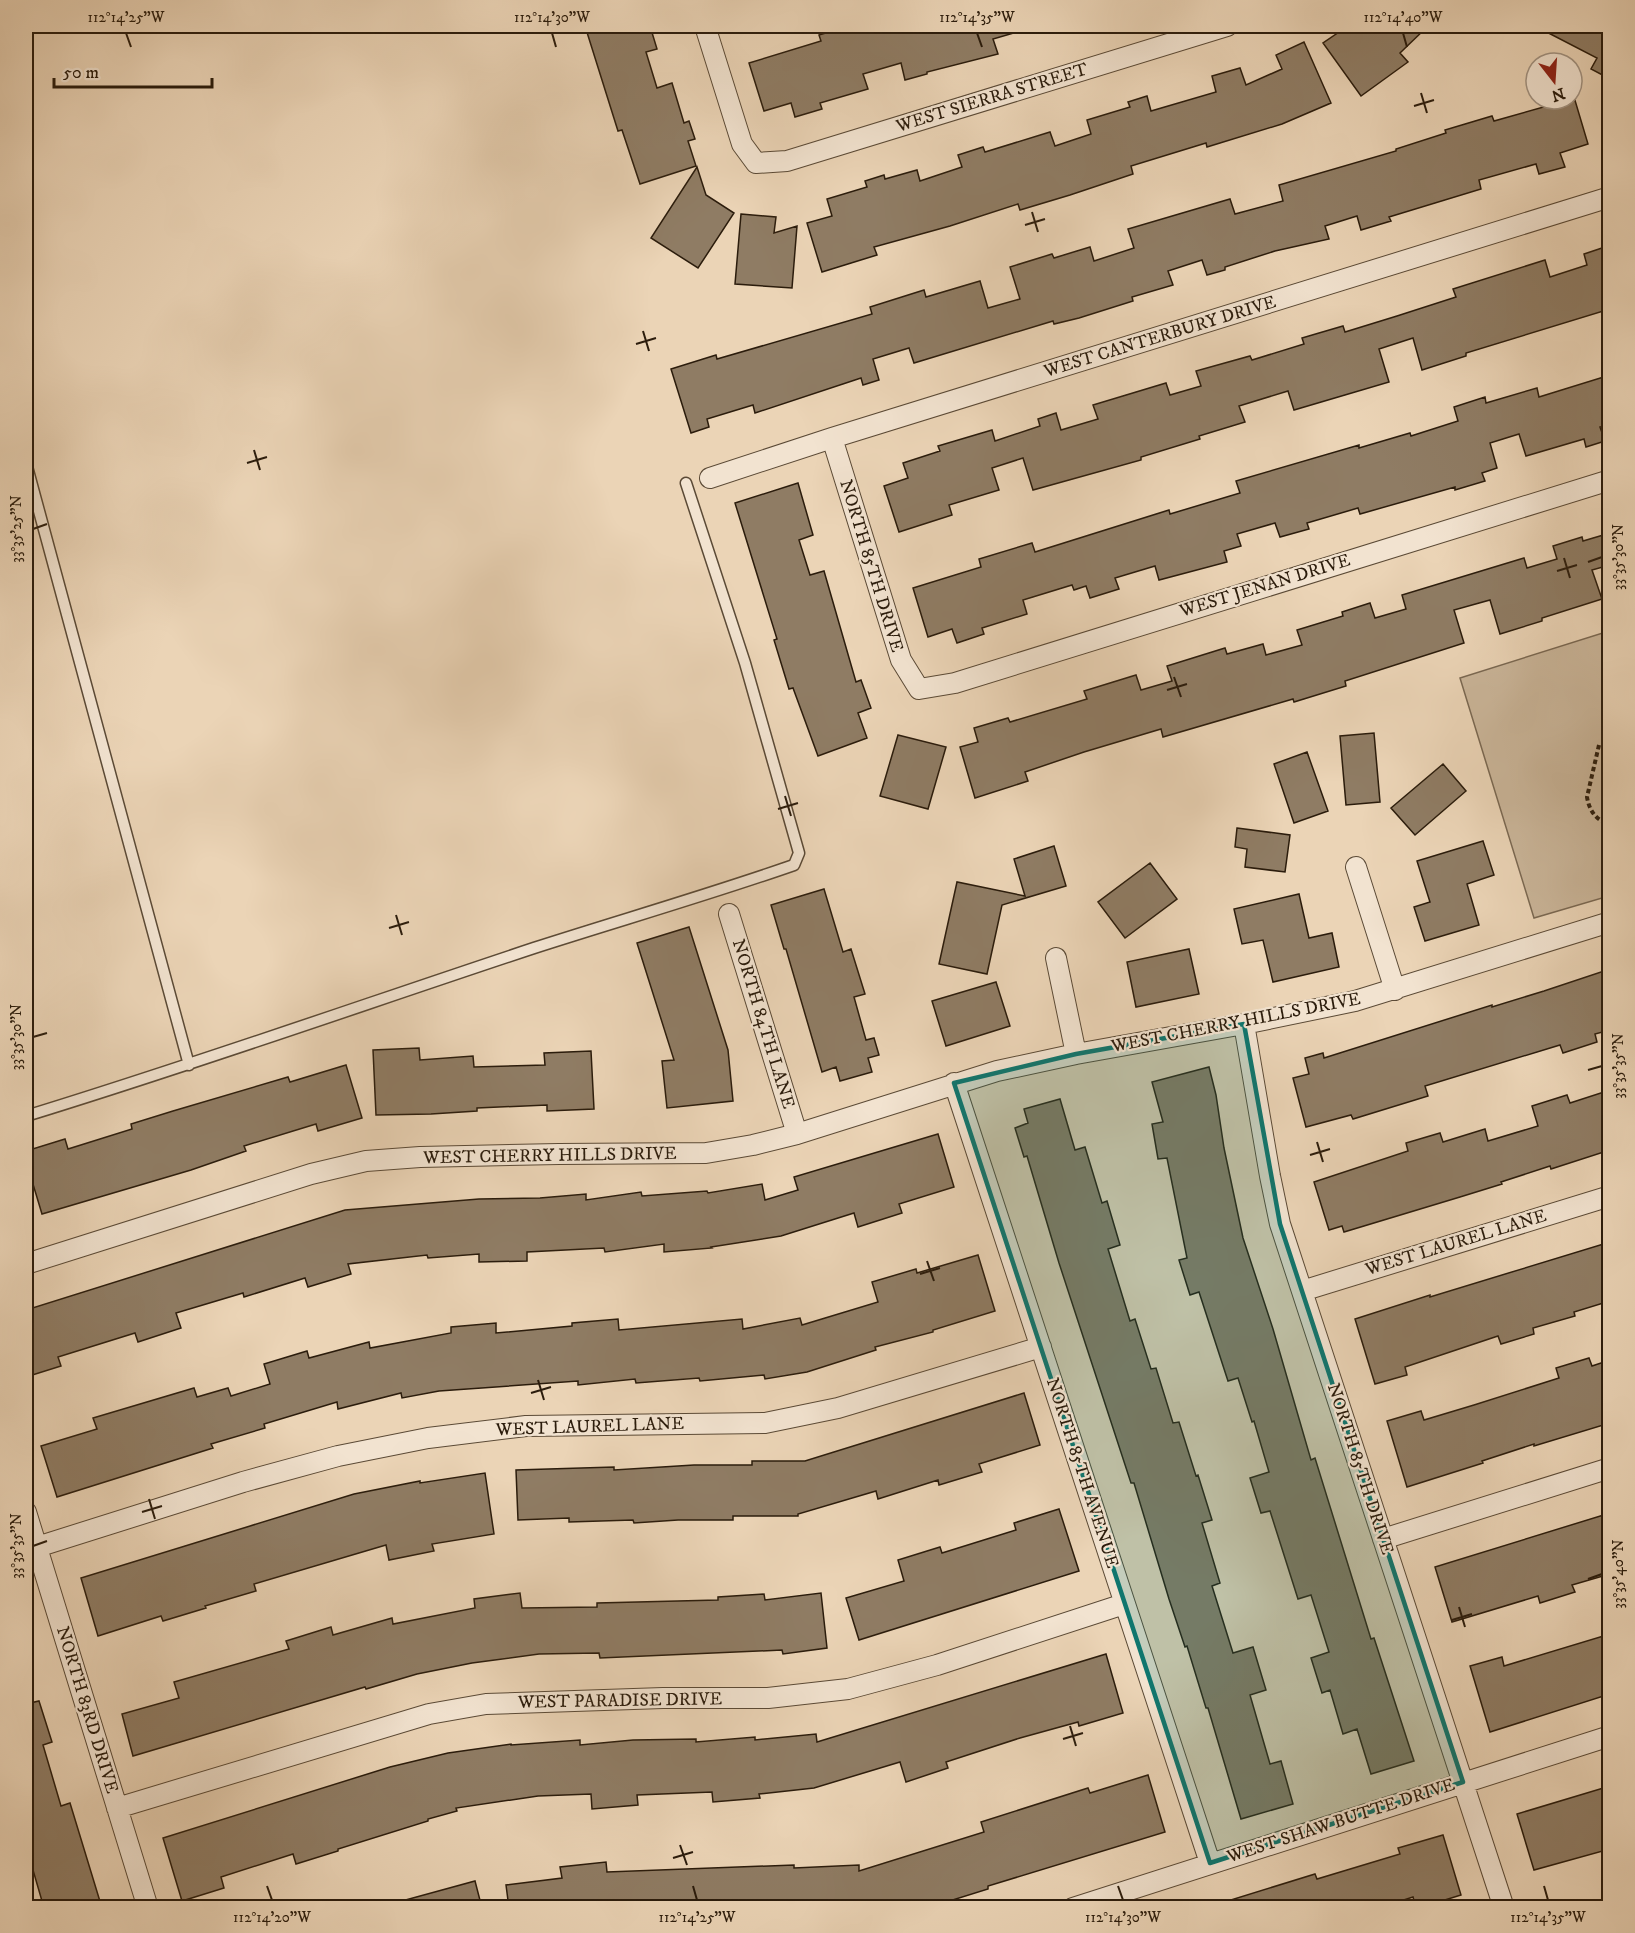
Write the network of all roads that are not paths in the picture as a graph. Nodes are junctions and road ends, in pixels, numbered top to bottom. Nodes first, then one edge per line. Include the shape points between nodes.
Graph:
1 (705, 26) edge
2 (1227, 26) edge
3 (1610, 197) edge
4 (832, 438) junction
5 (26, 463) edge
6 (710, 478) dead end
7 (1610, 480) edge
8 (686, 483) dead end
9 (30, 495) edge
10 (919, 689) joint
11 (1356, 867) dead end
12 (729, 914) dead end
13 (1610, 922) edge
14 (1056, 958) dead end
15 (1395, 990) junction
16 (1244, 1024) junction
17 (1076, 1054) junction
18 (189, 1065) junction
19 (954, 1083) junction
20 (26, 1116) edge
21 (797, 1134) junction
22 (1610, 1196) edge
23 (26, 1264) edge
24 (1302, 1291) junction
25 (1041, 1347) junction
26 (1610, 1468) edge
27 (26, 1512) edge
28 (1383, 1539) junction
29 (37, 1547) junction
30 (1124, 1604) junction
31 (1610, 1736) edge
32 (1463, 1782) junction
33 (117, 1808) junction
34 (1210, 1863) junction
35 (148, 1908) edge
36 (1072, 1908) edge
37 (1504, 1908) edge

1 - 2 street, WEST SIERRA STREET via 742,144 756,163 787,161
3 - 4 street, WEST CANTERBURY DRIVE
4 - 6 street, WEST CANTERBURY DRIVE
4 - 10 street, NORTH 85TH DRIVE via 901,660
5 - 9 lane
7 - 10 street, WEST JENAN DRIVE via 955,683
8 - 18 lane via 745,663 799,853 794,865
9 - 18 lane
11 - 15 street
12 - 21 street, NORTH 84TH LANE
13 - 15 street, WEST CHERRY HILLS DRIVE
14 - 17 street
15 - 16 street, WEST CHERRY HILLS DRIVE
16 - 17 street, WEST CHERRY HILLS DRIVE
16 - 24 street, NORTH 85TH DRIVE via 1275,1204
17 - 19 street, WEST CHERRY HILLS DRIVE
18 - 20 lane
19 - 21 street, WEST CHERRY HILLS DRIVE
19 - 25 street, NORTH 85TH AVENUE
21 - 23 street, WEST CHERRY HILLS DRIVE via 706,1153 366,1161 311,1174
22 - 24 street, WEST LAUREL LANE
24 - 28 street, NORTH 85TH DRIVE
25 - 29 street, WEST LAUREL LANE via 838,1408 765,1423 526,1426 417,1440 243,1482
25 - 30 street, NORTH 85TH AVENUE
26 - 28 street
27 - 29 street, NORTH 83RD DRIVE
28 - 32 street, NORTH 85TH DRIVE
29 - 33 street, NORTH 83RD DRIVE
30 - 33 street, WEST PARADISE DRIVE via 938,1665 848,1689 768,1698 486,1704 429,1714
30 - 34 street, NORTH 85TH AVENUE
31 - 32 street, WEST SHAW BUTTE DRIVE
32 - 34 street, WEST SHAW BUTTE DRIVE
32 - 37 street, NORTH 85TH DRIVE
33 - 35 street, NORTH 83RD DRIVE
34 - 36 street, WEST SHAW BUTTE DRIVE

